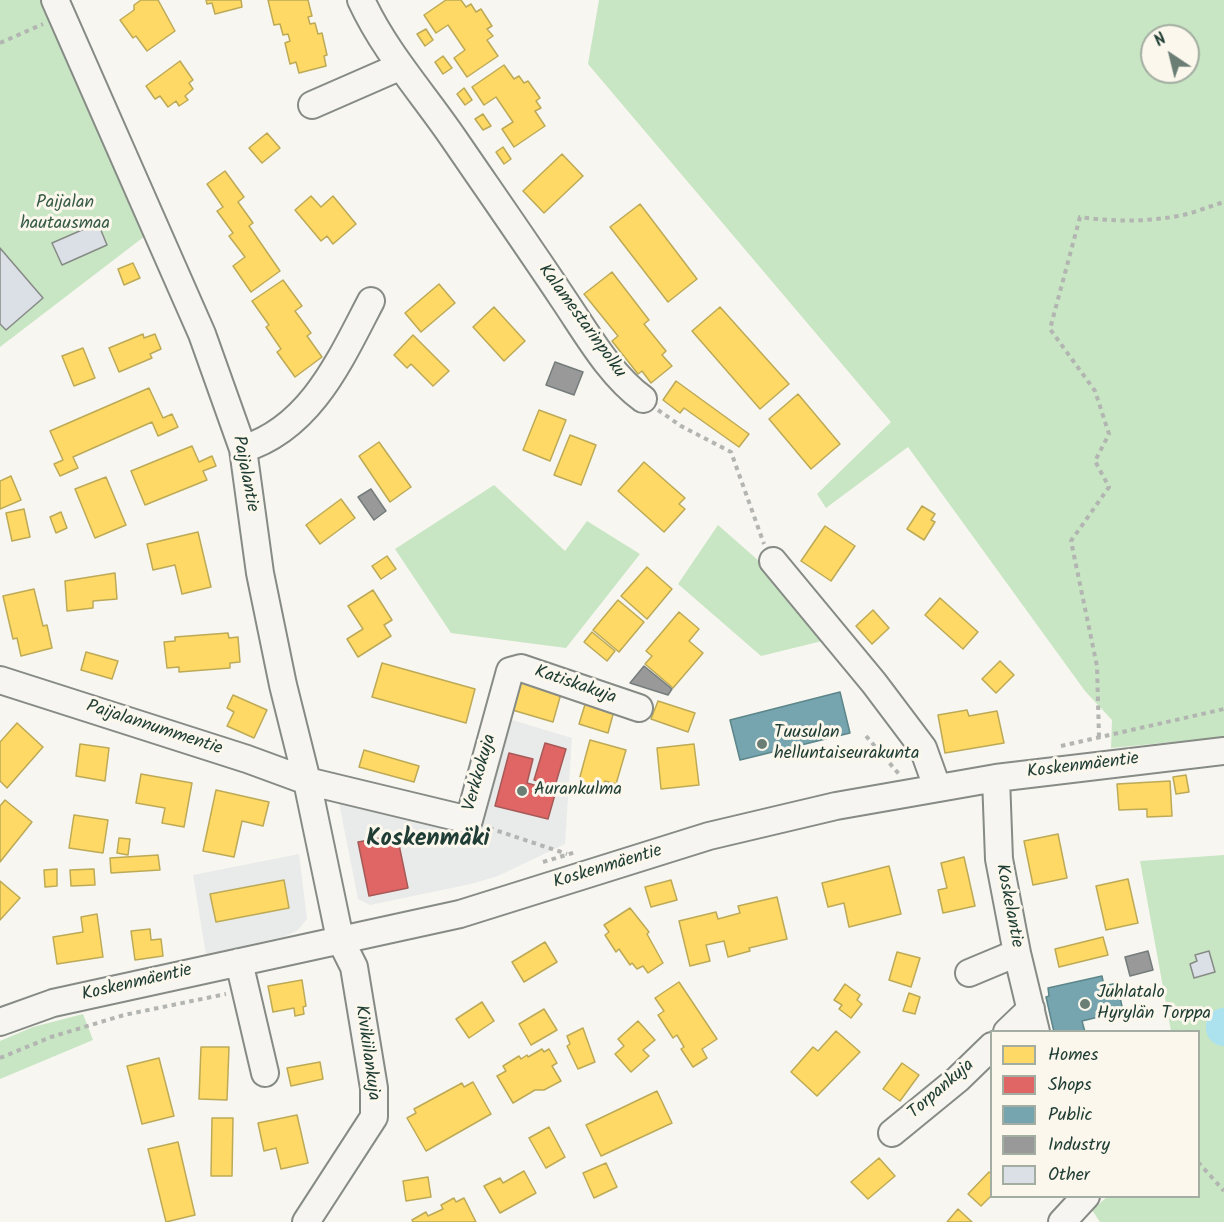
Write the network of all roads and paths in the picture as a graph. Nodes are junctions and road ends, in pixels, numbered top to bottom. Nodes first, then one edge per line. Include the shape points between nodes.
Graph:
1 (361, 0) edge
2 (58, 8) edge
3 (0, 43) edge
4 (399, 67) junction
5 (312, 105) dead end
6 (1224, 202) edge
7 (371, 301) dead end
8 (643, 399) joint
9 (243, 448) junction
10 (773, 561) joint
11 (510, 671) joint
12 (0, 680) edge
13 (639, 708) dead end
14 (1224, 709) edge
15 (866, 736) dead end
16 (1099, 737) junction
17 (1058, 747) dead end
18 (1224, 751) edge
19 (904, 778) dead end
20 (996, 778) junction
21 (307, 782) junction
22 (937, 787) junction
23 (469, 820) junction
24 (567, 854) dead end
25 (340, 939) junction
26 (1017, 953) junction
27 (239, 962) junction
28 (969, 973) dead end
29 (1034, 1020) edge
30 (0, 1022) edge
31 (1012, 1030) edge
32 (51, 1037) dead end
33 (990, 1048) edge
34 (0, 1058) edge
35 (265, 1073) dead end
36 (892, 1133) dead end
37 (1200, 1164) edge
38 (1224, 1191) edge
39 (306, 1222) edge

1 - 4 street, Kalamestarinpolku via 372,26
2 - 3 path
2 - 9 street, Paijalantie via 202,334
4 - 5 street
4 - 8 street, Kalamestarinpolku via 440,118 592,340 631,390
6 - 16 path via 1184,215 1149,219 1116,222 1080,217 1050,329 1095,391 1109,434 1095,461 1109,487 1071,541 1097,666
7 - 9 street via 327,384 277,435
8 - 10 path via 681,426 731,452
9 - 21 street, Paijalantie via 267,612
10 - 22 street via 923,748
11 - 13 street, Katiskakuja via 521,668
11 - 23 street, Verkkokuja
12 - 21 street, Paijalannummentie via 248,759
14 - 16 path, Koskenmäentie
15 - 19 path
16 - 17 path, Koskenmäentie
18 - 20 street, Koskenmäentie
20 - 22 street, Koskenmäentie
20 - 26 street, Koskelantie via 999,858
21 - 23 street, Verkkokuja
21 - 25 street, Paijalantie
22 - 25 street, Koskenmäentie via 709,836 460,914
23 - 24 path
25 - 27 street, Koskenmäentie
25 - 39 street, Kivikiilankuja via 354,968 374,1088 374,1117
26 - 28 street
26 - 29 street, Koskelantie
27 - 30 street, Koskenmäentie via 53,1003
27 - 35 street
29 - 31 street
32 - 34 path
33 - 36 street, Torpankuja
37 - 38 path

